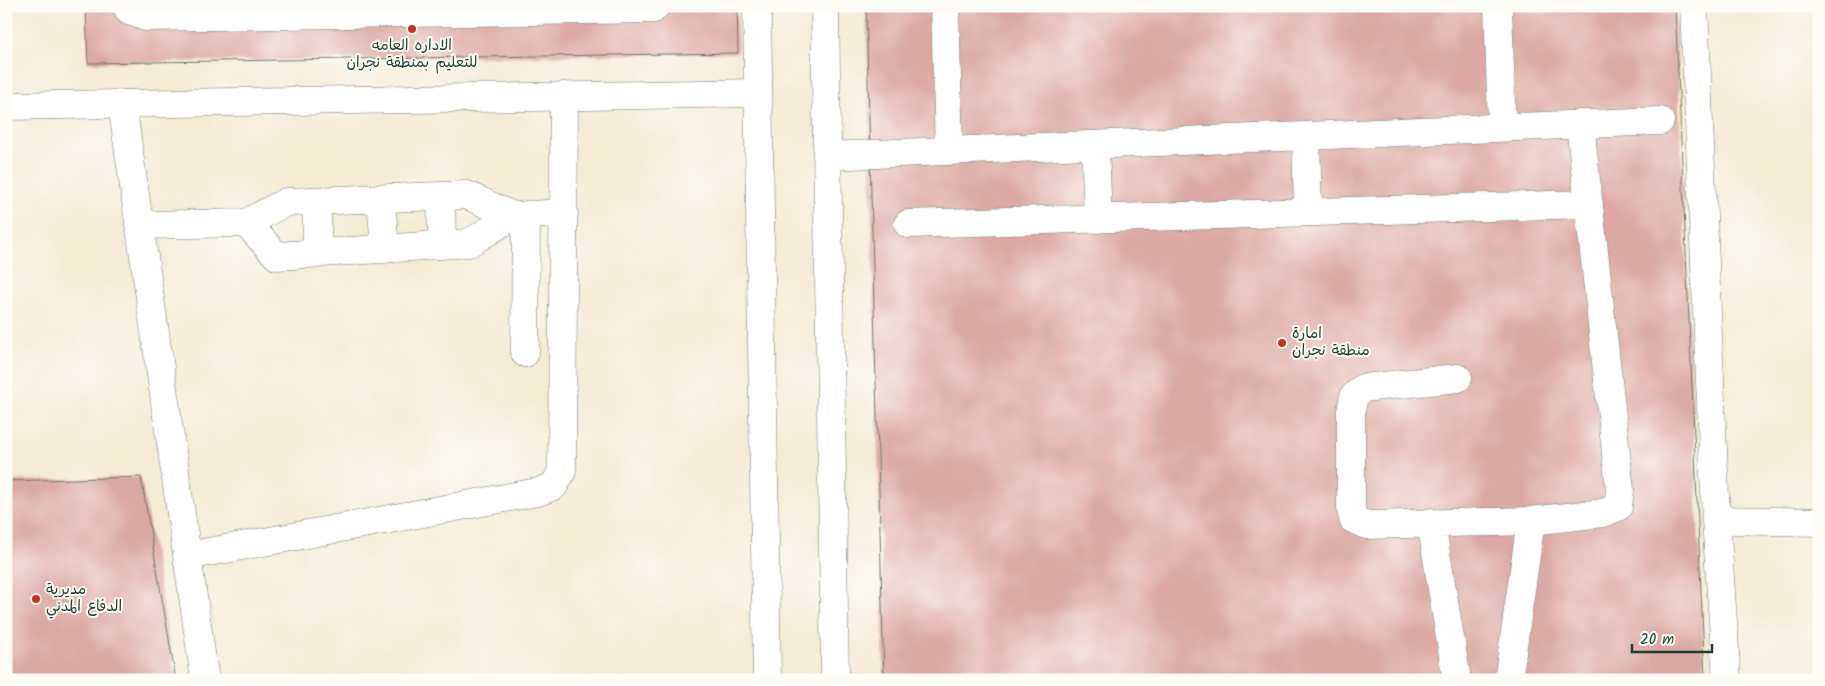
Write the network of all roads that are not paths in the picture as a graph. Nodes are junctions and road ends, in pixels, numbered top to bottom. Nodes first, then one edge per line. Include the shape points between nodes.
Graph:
1 (127, 6) edge
2 (656, 6) edge
3 (757, 6) edge
4 (825, 6) edge
5 (945, 6) edge
6 (1498, 6) edge
7 (1694, 6) edge
8 (323, 10) edge
9 (221, 11) edge
10 (757, 93) junction
11 (564, 96) junction
12 (122, 104) junction
13 (6, 106) edge
14 (1660, 120) dead end
15 (1580, 124) junction
16 (1502, 127) junction
17 (1306, 136) junction
18 (1095, 145) junction
19 (949, 151) junction
20 (828, 156) junction
21 (441, 196) junction
22 (381, 198) junction
23 (317, 201) junction
24 (1589, 204) junction
25 (1308, 212) junction
26 (564, 213) junction
27 (519, 216) junction
28 (1098, 219) junction
29 (246, 223) junction
30 (908, 224) dead end
31 (139, 225) junction
32 (442, 245) junction
33 (385, 249) junction
34 (317, 254) junction
35 (524, 353) dead end
36 (1458, 378) dead end
37 (1531, 520) junction
38 (1716, 520) junction
39 (1431, 522) junction
40 (1819, 522) edge
41 (187, 556) junction
42 (205, 680) edge
43 (767, 680) edge
44 (835, 680) edge
45 (1457, 680) edge
46 (1508, 680) edge
47 (1727, 680) edge

1 - 9 street via 130,11 145,17
2 - 8 street via 653,9
3 - 10 street
4 - 20 street
5 - 19 street
6 - 16 street
7 - 38 street
8 - 9 street
10 - 11 street
10 - 43 street
11 - 12 street
11 - 26 street
12 - 13 street
12 - 31 street
14 - 15 street
15 - 16 street
15 - 24 street
16 - 17 street
17 - 18 street
17 - 25 street
18 - 19 street
18 - 28 street
19 - 20 street
20 - 44 street
21 - 22 street
21 - 27 street via 467,195
21 - 32 street
22 - 23 street
22 - 33 street
23 - 29 street via 286,202
23 - 34 street
24 - 25 street
24 - 37 street via 1620,490 1618,507 1603,513
25 - 28 street
26 - 27 street
26 - 41 street via 562,471 554,486 538,492
27 - 32 street via 469,243
27 - 35 street
28 - 30 street
29 - 31 street
29 - 34 street via 277,256
31 - 41 street
32 - 33 street
33 - 34 street
36 - 39 street via 1364,388 1354,396 1350,411 1351,508 1354,519 1366,525
37 - 39 street
37 - 46 street
38 - 40 street
38 - 47 street
39 - 45 street
41 - 42 street

